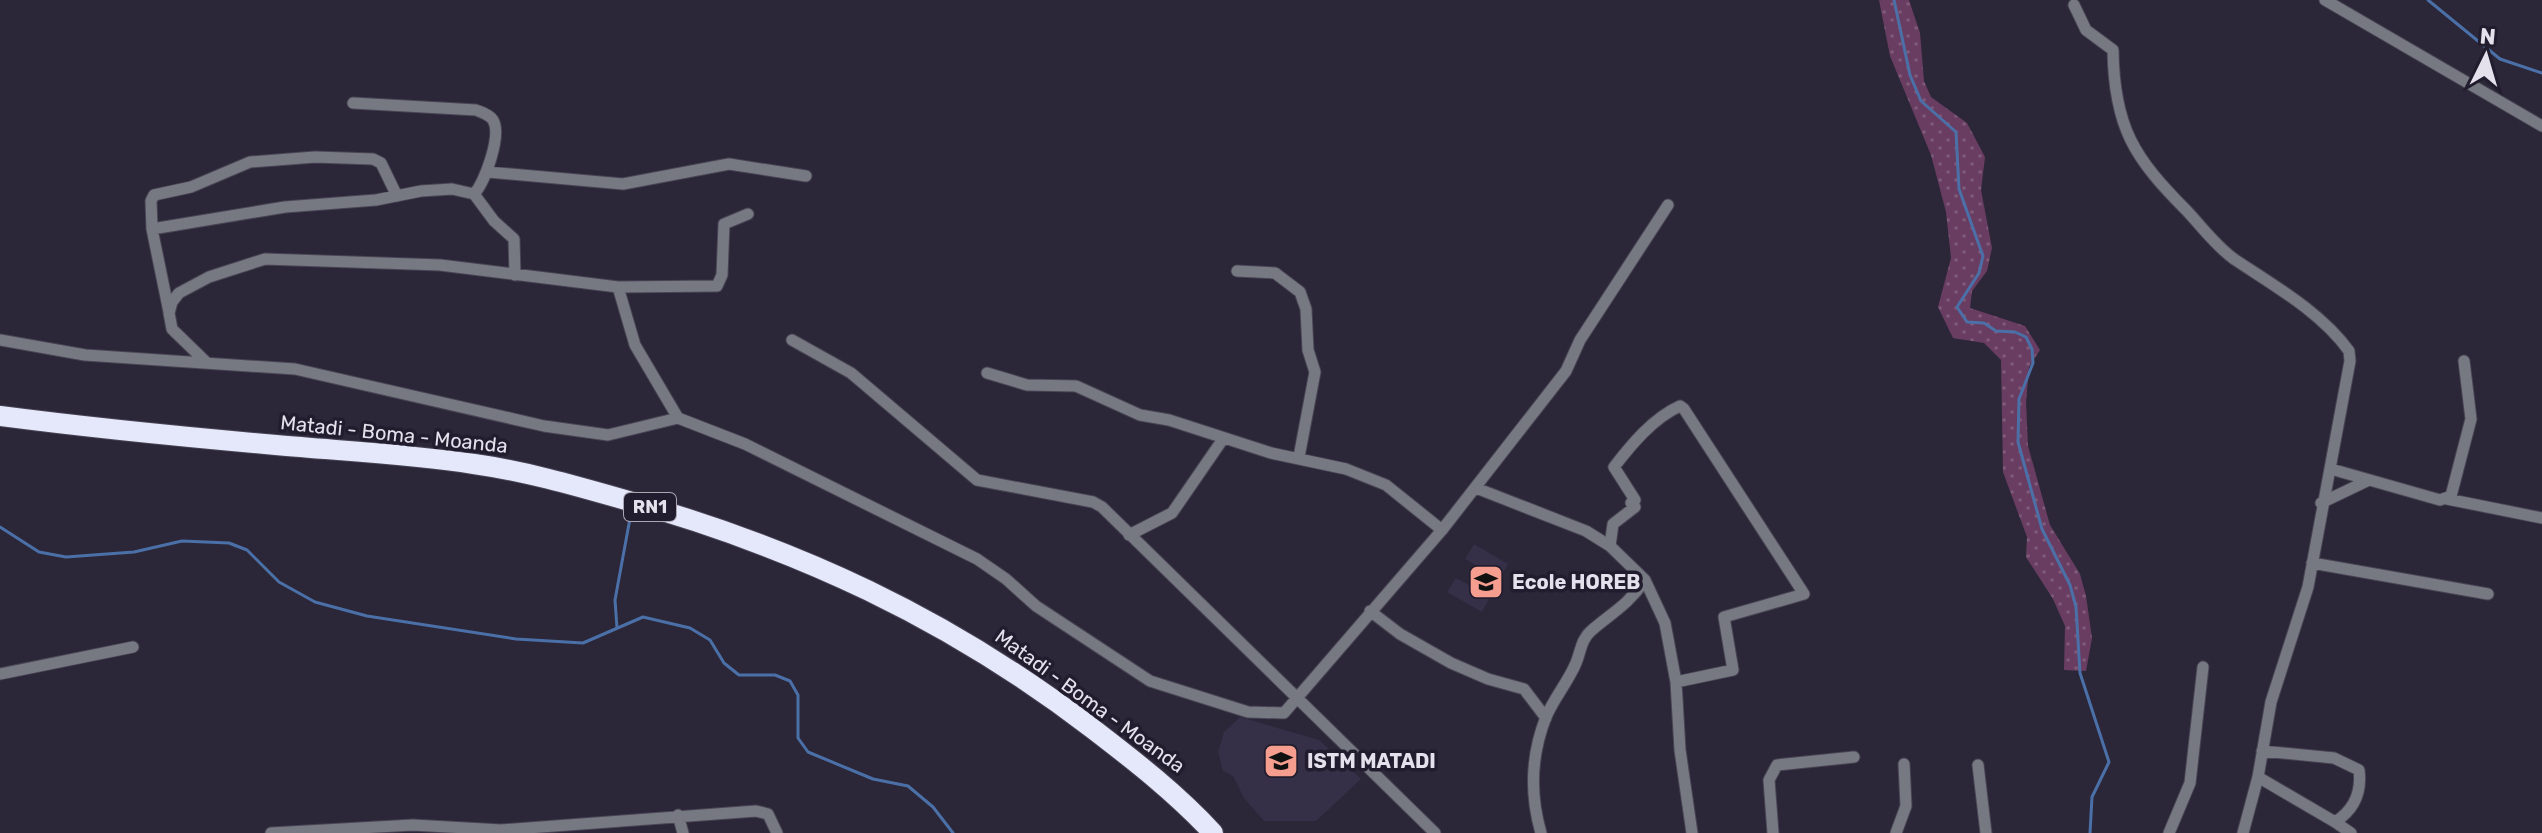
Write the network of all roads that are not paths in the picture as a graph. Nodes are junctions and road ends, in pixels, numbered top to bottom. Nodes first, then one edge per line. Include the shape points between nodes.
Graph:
1 (2325, 0) edge
2 (2074, 5) dead end
3 (353, 103) dead end
4 (2542, 126) edge
5 (488, 172) junction
6 (806, 176) dead end
7 (474, 194) junction
8 (397, 196) junction
9 (1668, 205) dead end
10 (748, 214) dead end
11 (152, 229) junction
12 (1237, 271) dead end
13 (515, 275) junction
14 (618, 287) junction
15 (169, 313) junction
16 (0, 340) edge
17 (792, 340) dead end
18 (2464, 361) dead end
19 (207, 363) junction
20 (987, 373) dead end
21 (0, 416) edge
22 (678, 418) junction
23 (1223, 439) junction
24 (1299, 457) junction
25 (2331, 469) junction
26 (2369, 480) junction
27 (1476, 488) junction
28 (2447, 499) junction
29 (2321, 503) junction
30 (2542, 518) edge
31 (1442, 530) junction
32 (1129, 535) junction
33 (1610, 546) junction
34 (2312, 563) junction
35 (1645, 580) junction
36 (2488, 594) dead end
37 (1370, 611) junction
38 (133, 647) dead end
39 (2203, 667) dead end
40 (0, 674) edge
41 (1676, 682) junction
42 (1299, 700) junction
43 (1546, 718) junction
44 (2262, 751) junction
45 (1854, 757) dead end
46 (1904, 764) dead end
47 (1978, 765) dead end
48 (2258, 777) junction
49 (678, 815) junction
50 (2335, 822) junction
51 (501, 832) edge
52 (271, 833) edge
53 (683, 833) edge
54 (777, 833) edge
55 (1213, 833) edge
56 (1435, 833) edge
57 (1541, 833) edge
58 (1692, 833) edge
59 (1773, 833) edge
60 (1896, 833) edge
61 (1986, 833) edge
62 (2169, 833) edge
63 (2243, 833) edge
64 (2351, 833) edge

1 - 4 street
2 - 25 street via 2086,30 2113,50 2114,97 2121,118 2161,188 2218,246 2302,306 2349,351
3 - 5 street via 487,115 495,129
5 - 6 street via 623,184 729,164
5 - 7 street
7 - 8 street via 452,189
7 - 13 street via 514,239
8 - 11 street via 285,207
8 - 11 street via 381,163 373,159 250,162 191,187 154,195
9 - 27 street via 1580,340 1566,371
10 - 14 street via 724,224 717,286
11 - 15 street
12 - 24 street via 1275,273 1300,292 1306,309 1315,372
13 - 14 street
13 - 15 street via 440,265 283,257 249,262 209,277 179,293
14 - 22 street via 635,345
15 - 19 street via 172,329
16 - 19 street via 85,355
17 - 32 street via 864,382 968,474 989,483 1093,502
18 - 28 street via 2471,419
19 - 22 street via 295,369 584,432 625,433
20 - 23 street via 1027,385 1076,386 1127,411
21 - 55 highway, Matadi - Boma - Moanda / RN1 via 474,464 604,494 758,541 909,608 991,657 1181,798
22 - 42 street via 745,444 977,559 1036,606 1150,681 1248,712 1284,713
23 - 24 street
23 - 32 street via 1172,513
24 - 31 street via 1386,485
25 - 26 street
25 - 29 street
26 - 28 street
26 - 29 street
27 - 31 street
27 - 33 street via 1586,531
28 - 30 street
29 - 34 street
31 - 37 street
32 - 42 street
33 - 35 street
33 - 41 street via 1613,524 1635,507 1614,467 1649,429 1675,408 1684,409 1804,594 1724,617 1733,670
34 - 36 street
34 - 44 street
35 - 41 street via 1665,623
35 - 43 street via 1624,608 1583,641
37 - 42 street
37 - 43 street via 1451,663 1524,689
38 - 40 street
39 - 62 street via 2190,783
41 - 58 street
42 - 56 street
43 - 57 street via 1536,752 1533,800
44 - 48 street
44 - 50 street via 2334,758 2359,770 2354,805
45 - 59 street via 1777,765 1769,780
46 - 60 street via 1906,806
47 - 61 street
48 - 50 street
48 - 63 street
49 - 51 street
49 - 53 street
49 - 54 street via 762,811
50 - 64 street
51 - 52 street via 413,825

